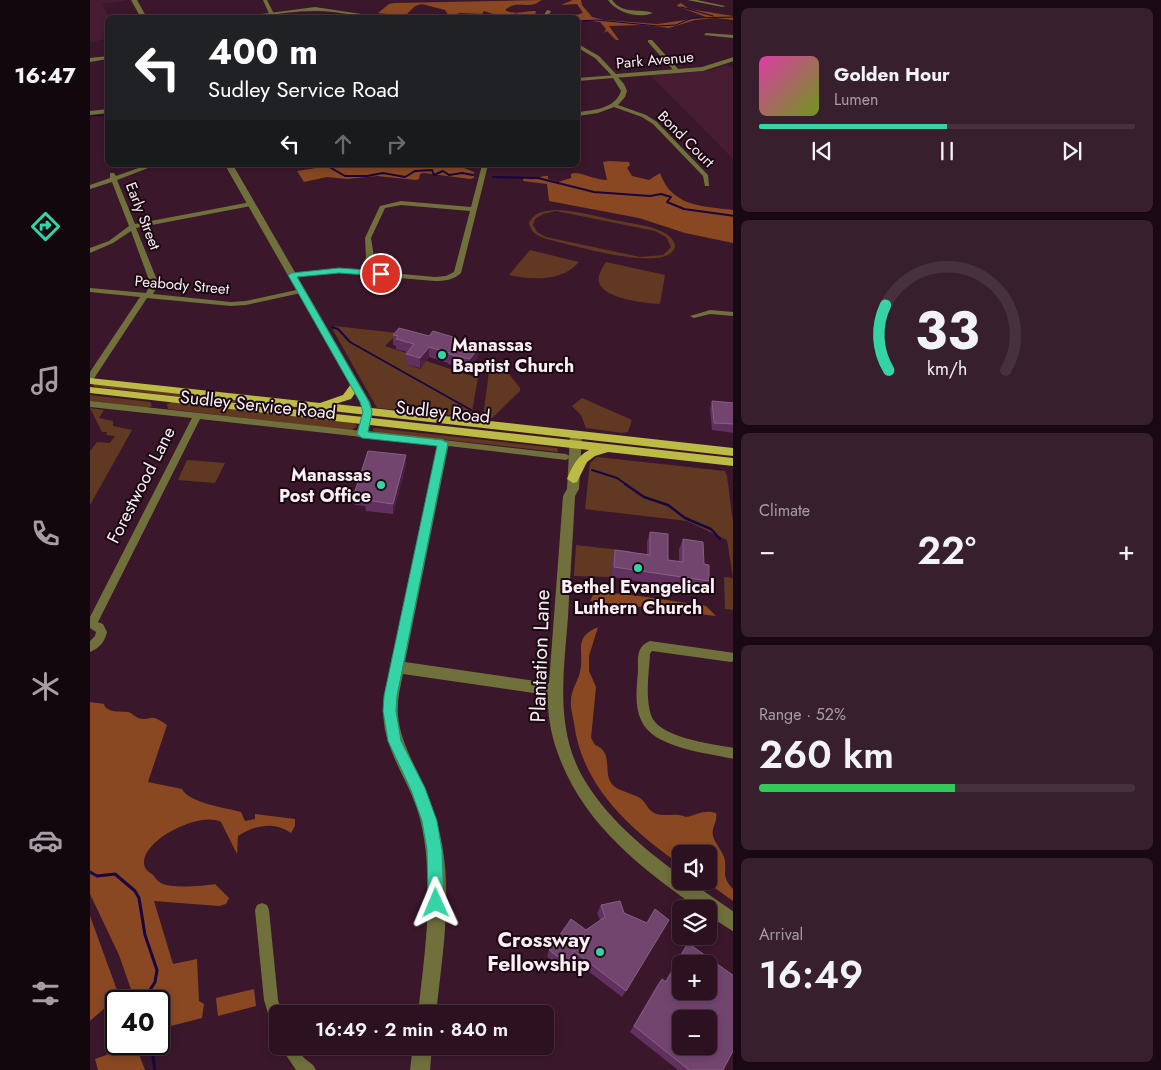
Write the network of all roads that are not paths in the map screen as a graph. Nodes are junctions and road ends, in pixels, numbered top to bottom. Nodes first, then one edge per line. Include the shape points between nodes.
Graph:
1 (134, 0) edge
2 (265, 0) edge
3 (610, 0) edge
4 (689, 0) edge
5 (723, 6) dead end
6 (549, 11) dead end
7 (651, 13) dead end
8 (142, 15) edge
9 (272, 15) edge
10 (360, 15) edge
11 (546, 15) edge
12 (706, 34) dead end
13 (733, 37) edge
14 (650, 40) dead end
15 (580, 47) edge
16 (105, 58) edge
17 (733, 59) edge
18 (90, 60) edge
19 (677, 71) junction
20 (614, 76) junction
21 (580, 79) edge
22 (613, 105) junction
23 (105, 111) edge
24 (90, 112) edge
25 (580, 114) edge
26 (134, 167) edge
27 (146, 167) edge
28 (230, 167) edge
29 (484, 167) edge
30 (113, 176) junction
31 (90, 182) edge
32 (707, 185) dead end
33 (90, 187) edge
34 (251, 204) junction
35 (474, 209) junction
36 (132, 227) junction
37 (90, 251) edge
38 (365, 272) junction
39 (292, 275) junction
40 (90, 290) edge
41 (301, 291) junction
42 (147, 296) junction
43 (733, 314) edge
44 (694, 316) dead end
45 (90, 379) edge
46 (356, 386) junction
47 (90, 390) edge
48 (162, 398) junction
49 (90, 404) edge
50 (309, 405) junction
51 (154, 411) junction
52 (196, 416) junction
53 (367, 416) junction
54 (362, 434) junction
55 (572, 439) junction
56 (442, 443) junction
57 (625, 450) junction
58 (733, 452) edge
59 (566, 457) junction
60 (733, 462) edge
61 (573, 479) junction
62 (569, 496) junction
63 (91, 624) edge
64 (90, 647) edge
65 (731, 657) dead end
66 (397, 666) junction
67 (556, 690) junction
68 (733, 754) edge
69 (262, 910) dead end
70 (733, 922) edge
71 (272, 1005) edge
72 (428, 1005) edge
73 (293, 1055) edge
74 (422, 1055) edge
75 (308, 1070) edge
76 (420, 1070) edge

1 - 8 street
2 - 9 street
3 - 7 street via 623,10
4 - 5 street
6 - 11 street
9 - 10 street via 315,9
12 - 13 street
14 - 19 street
15 - 20 street via 597,57
16 - 18 street
17 - 19 street, Park Avenue via 703,69
19 - 20 street, Park Avenue
20 - 21 street, Park Avenue
20 - 22 street via 624,91
22 - 25 street
22 - 32 street, Bond Court via 655,122 706,176
23 - 24 street
26 - 30 street
27 - 30 street
28 - 34 street
29 - 35 street
30 - 31 street
30 - 33 street
30 - 36 street, Early Street
34 - 36 street
34 - 39 street
35 - 38 street via 454,275 435,279
35 - 38 street via 401,203 382,207 368,238 370,257
36 - 37 street
36 - 42 street, Early Street via 153,280
38 - 39 street via 325,271
39 - 41 street
40 - 42 street, Peabody Street
41 - 42 street, Peabody Street via 238,304
41 - 46 street
42 - 45 street, Early Street
43 - 44 street via 710,312
45 - 50 main road, Sudley Road
46 - 50 main road via 343,399
46 - 53 street
47 - 48 main road, Sudley Road
48 - 51 street, Sudley Service Road
48 - 53 main road, Sudley Road
49 - 51 street, Sudley Service Road
50 - 53 main road, Sudley Road
51 - 52 street, Sudley Service Road
52 - 54 street, Sudley Service Road
52 - 63 street, Forestwood Lane
53 - 54 street
53 - 55 main road, Sudley Road
54 - 56 street, Sudley Service Road
55 - 57 main road, Sudley Road
55 - 58 main road, Sudley Road
55 - 59 street, Plantation Lane
55 - 61 street, Plantation Lane
56 - 59 street, Sudley Service Road
56 - 66 street
57 - 60 main road, Sudley Road
57 - 61 main road via 588,453
59 - 62 street, Plantation Lane via 564,487
61 - 62 street, Plantation Lane
62 - 67 street, Plantation Lane
63 - 64 street, Forestwood Lane via 101,629 102,635
65 - 68 street via 650,646 644,652 644,704 648,724 660,735
66 - 67 street
66 - 72 street via 391,696 391,726 401,757 422,799 435,850 436,916
67 - 70 street, Plantation Lane via 560,740 573,776 595,809 640,856
69 - 71 street
73 - 75 street
74 - 76 street

